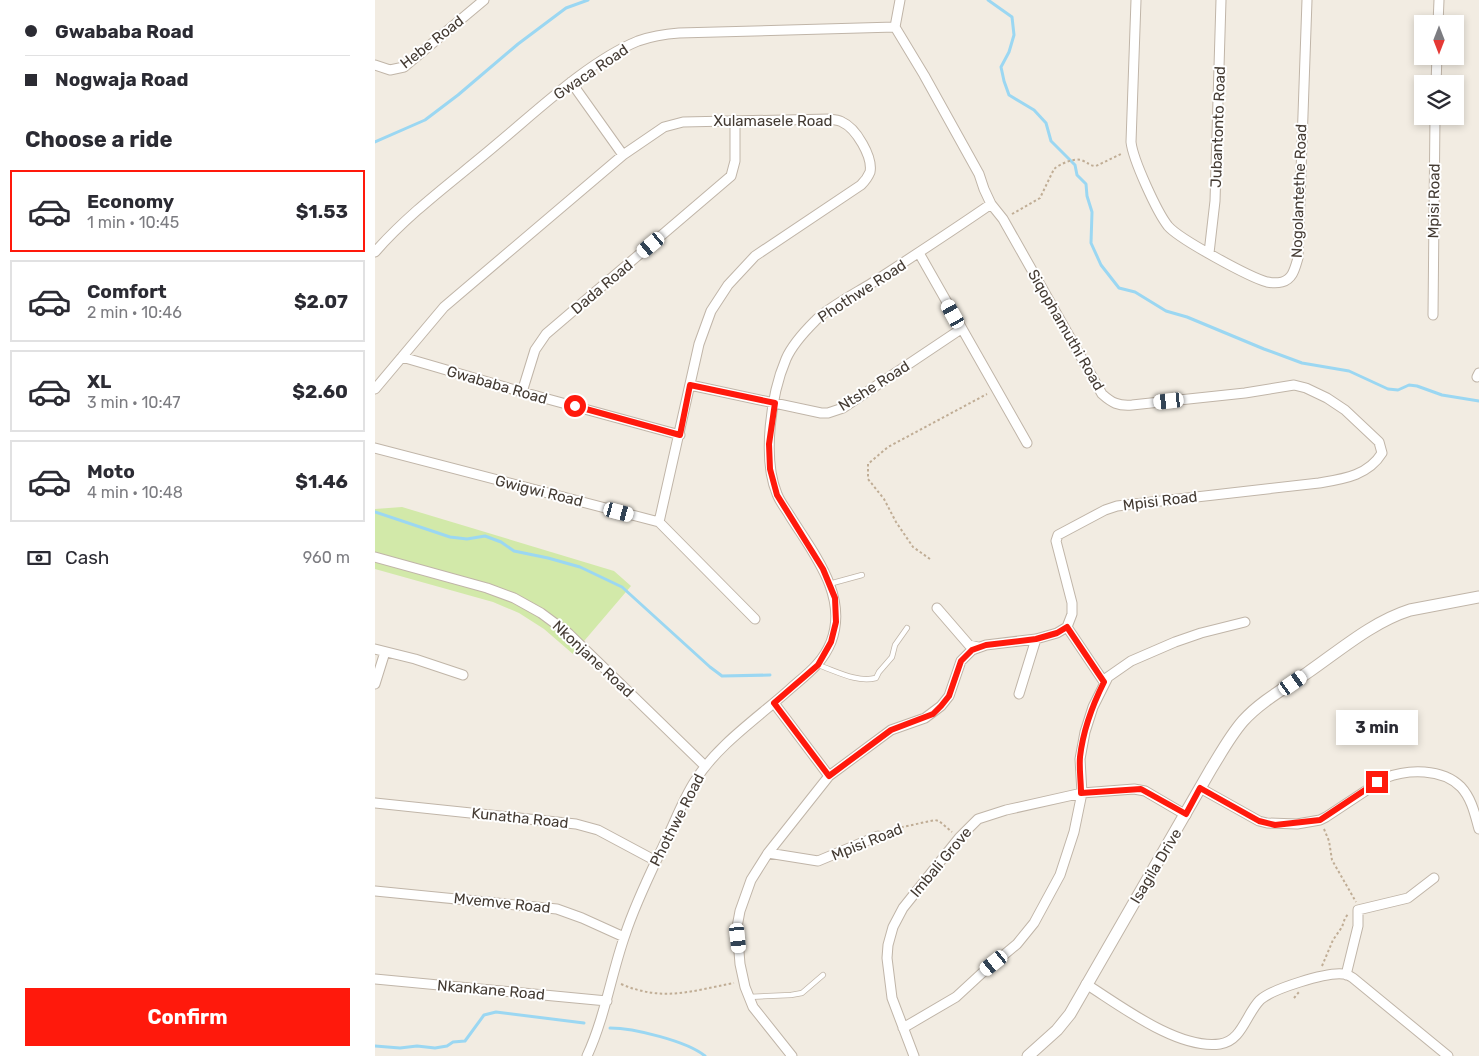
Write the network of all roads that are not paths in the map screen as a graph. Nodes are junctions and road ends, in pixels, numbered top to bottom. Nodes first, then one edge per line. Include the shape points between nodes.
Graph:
1 (485, 0) edge
2 (901, 0) edge
3 (1136, 0) edge
4 (1221, 0) edge
5 (1307, 0) edge
6 (1439, 0) edge
7 (1438, 15) edge
8 (895, 27) junction
9 (375, 65) edge
10 (571, 82) junction
11 (735, 120) junction
12 (1435, 125) edge
13 (623, 155) junction
14 (991, 204) junction
15 (375, 252) edge
16 (919, 253) junction
17 (1209, 253) junction
18 (1433, 315) dead end
19 (961, 329) junction
20 (402, 357) junction
21 (690, 385) junction
22 (375, 389) edge
23 (522, 392) junction
24 (775, 403) junction
25 (680, 435) junction
26 (1027, 442) dead end
27 (375, 448) edge
28 (1381, 454) joint
29 (659, 522) junction
30 (375, 557) edge
31 (862, 575) dead end
32 (829, 584) junction
33 (1479, 597) edge
34 (937, 608) dead end
35 (755, 619) dead end
36 (1245, 622) dead end
37 (1067, 627) junction
38 (907, 628) dead end
39 (1036, 639) junction
40 (978, 647) junction
41 (375, 649) edge
42 (385, 652) junction
43 (818, 665) junction
44 (463, 675) dead end
45 (1104, 682) junction
46 (375, 684) edge
47 (1019, 694) dead end
48 (774, 703) junction
49 (705, 766) junction
50 (829, 776) junction
51 (1200, 788) junction
52 (1081, 793) junction
53 (375, 804) edge
54 (1186, 814) junction
55 (1479, 830) edge
56 (878, 836) road end
57 (768, 853) junction
58 (656, 861) junction
59 (1434, 878) dead end
60 (375, 891) edge
61 (624, 937) junction
62 (823, 975) dead end
63 (1346, 975) junction
64 (375, 979) edge
65 (1086, 984) junction
66 (748, 997) junction
67 (607, 1001) junction
68 (903, 1028) junction
69 (587, 1056) edge
70 (792, 1056) edge
71 (914, 1056) edge
72 (1028, 1056) edge
73 (1448, 1056) edge

1 - 9 street, Hebe Road via 404,67 390,70
2 - 8 street
3 - 17 street, Nogolantethe Road via 1132,149 1168,225
4 - 17 street, Jubantonto Road via 1215,201
5 - 17 street, Nogolantethe Road via 1296,266 1289,279 1267,282
6 - 7 street
8 - 10 street, Gwaca Road via 657,35 612,55
8 - 14 street via 925,74 979,174
10 - 13 street
10 - 15 street, Gwaca Road via 406,220
11 - 13 street, Xulamasele Road via 667,125
11 - 21 street, Xulamasele Road via 841,121 857,136 869,158 869,172 861,185 755,256 728,285 711,311 699,344
11 - 23 street, Dada Road via 735,161 731,176 546,334 535,350
12 - 18 street, Mpisi Road
13 - 20 street, Xulamasele Road via 444,307
14 - 16 street, Phothwe Road
14 - 28 street, Siqophamuthi Road via 1003,219 1102,394 1112,403 1121,406 1294,385 1327,398 1345,410 1379,442
16 - 19 street
16 - 24 street, Phothwe Road via 817,318 787,357
19 - 24 street, Ntshe Road via 843,408 821,413
19 - 26 street
20 - 22 street, Xulamasele Road
20 - 23 street, Gwababa Road
21 - 24 street, Ntshe Road
21 - 25 street, Xulamasele Road
23 - 25 street, Gwababa Road
24 - 32 street, Phothwe Road via 769,444 770,469 777,495
25 - 29 street, Xulamasele Road
27 - 29 street, Gwigwi Road
28 - 37 street, Mpisi Road via 1371,466 1342,479 1117,506 1058,535 1056,543 1072,603
29 - 35 street
30 - 49 street, Nkonjane Road via 487,588 541,613 568,633
31 - 32 lane
32 - 43 street, Phothwe Road via 835,598 836,622 831,642
33 - 51 street, Isagila Drive via 1410,610 1374,627 1261,705 1243,721
34 - 40 street via 969,645
36 - 45 street via 1201,633 1148,654 1121,666
37 - 39 street
37 - 45 street
38 - 43 lane via 876,678 854,678
39 - 40 street
39 - 47 street
40 - 50 street via 961,661 949,696 933,714 891,730
41 - 42 street
42 - 44 street
42 - 46 street
43 - 48 street, Phothwe Road
45 - 52 street via 1085,732 1080,759
48 - 49 street, Phothwe Road
48 - 50 street
49 - 58 street, Phothwe Road
50 - 57 street
51 - 54 street, Isagila Drive
51 - 55 street via 1259,821 1297,824 1320,820 1385,778 1414,771 1442,776 1461,787 1473,808
52 - 54 street, Imbali Grove via 1141,789
52 - 68 street via 1060,875 1029,932 956,997
52 - 68 street, Imbali Grove via 978,819 903,908 893,927 887,958 892,998
53 - 58 street, Kunatha Road via 577,824 598,830
54 - 65 street, Isagila Drive
56 - 57 street, Mpisi Road via 817,861
57 - 66 street via 751,880 738,919 743,981
58 - 61 street, Phothwe Road
59 - 63 street via 1408,898 1357,907 1358,926
60 - 61 street, Mvemve Road via 557,909
61 - 67 street, Phothwe Road
62 - 66 lane via 802,993
63 - 65 street via 1312,979 1274,991 1256,1004 1238,1034 1224,1043 1215,1044 1181,1039 1150,1024
63 - 73 street
64 - 67 street, Nkankane Road
65 - 72 street, Isagila Drive via 1065,1022
66 - 70 street via 759,1016
67 - 69 street, Phothwe Road
68 - 71 street, Imbali Grove

